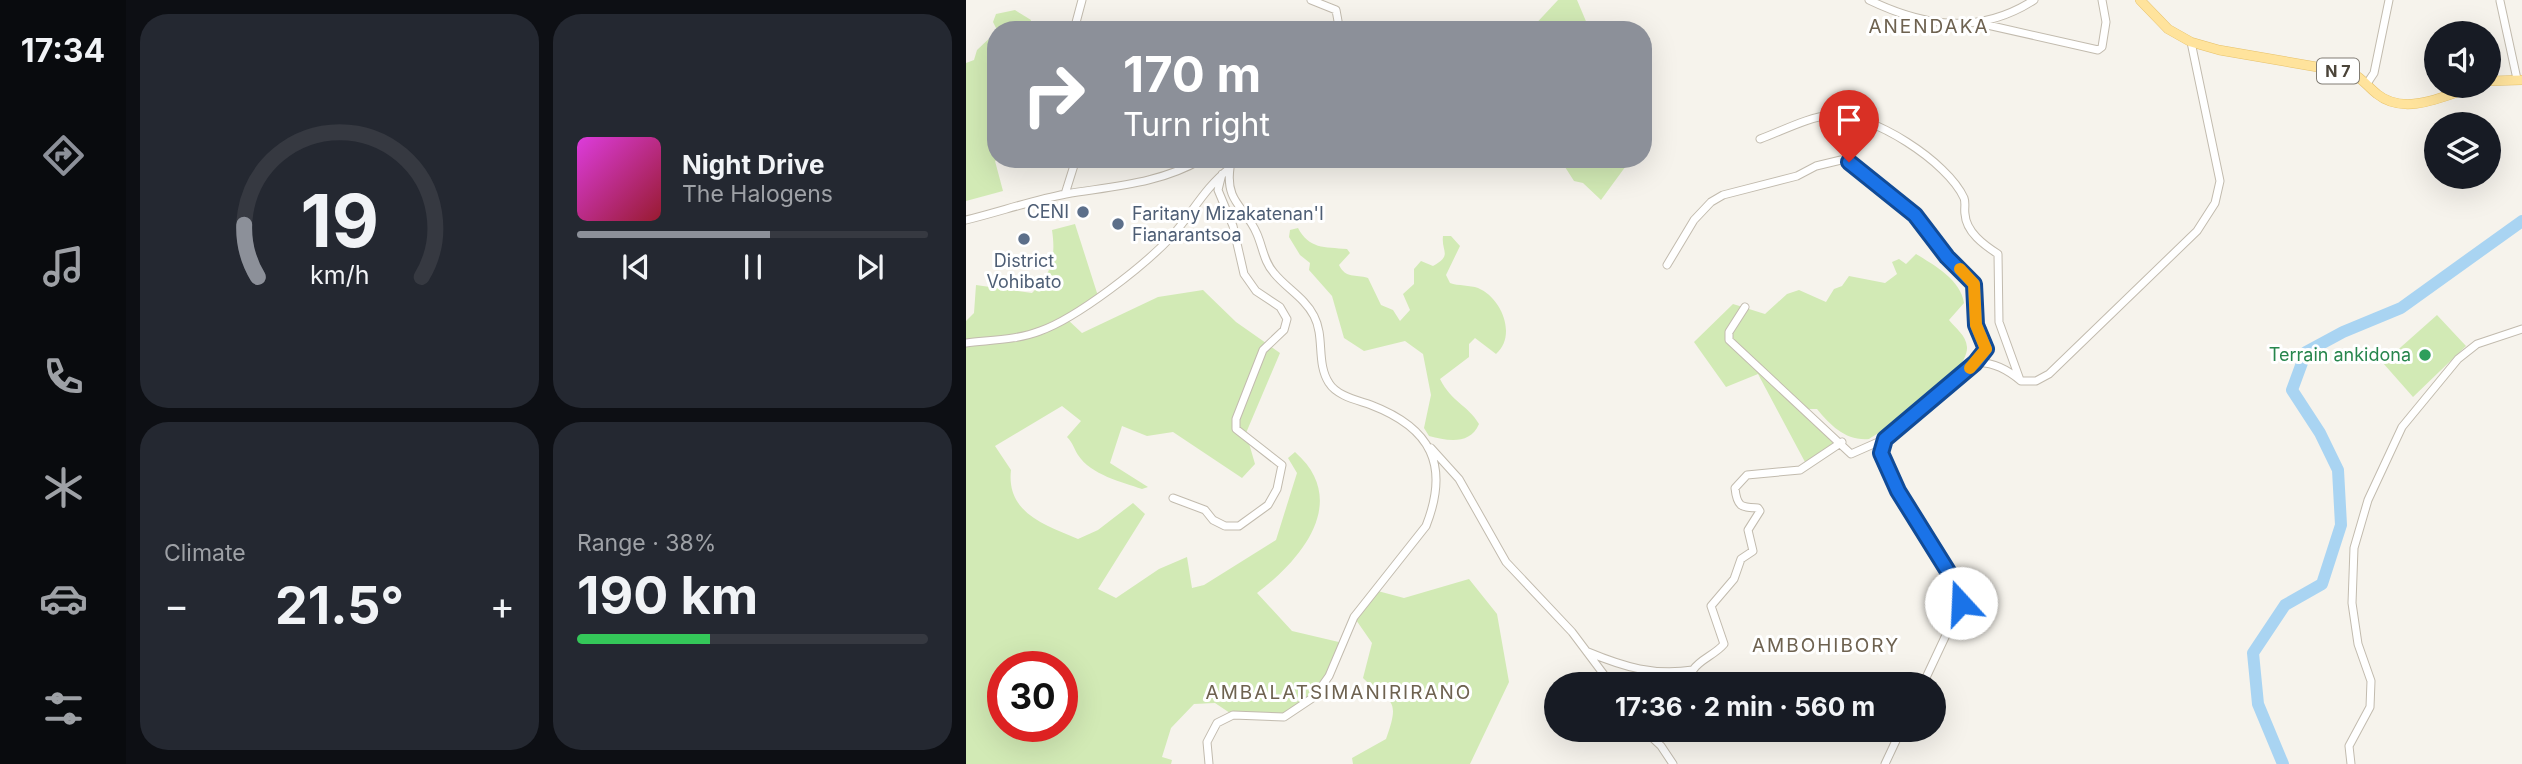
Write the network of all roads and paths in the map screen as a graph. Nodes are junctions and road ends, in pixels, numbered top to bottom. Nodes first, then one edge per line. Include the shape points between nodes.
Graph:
1 (1082, 0) edge
2 (1311, 0) edge
3 (1869, 0) edge
4 (2034, 0) edge
5 (2102, 0) edge
6 (2140, 0) edge
7 (2389, 0) edge
8 (2500, 1) edge
9 (1076, 21) edge
10 (1338, 21) edge
11 (1982, 23) junction
12 (2192, 42) junction
13 (2519, 80) edge
14 (2501, 81) edge
15 (2368, 82) junction
16 (2437, 98) edge
17 (1760, 139) dead end
18 (1073, 168) edge
19 (1187, 168) edge
20 (1226, 168) edge
21 (1229, 168) edge
22 (1222, 174) junction
23 (1065, 194) junction
24 (966, 220) edge
25 (1667, 265) dead end
26 (1745, 307) dead end
27 (2522, 329) edge
28 (966, 343) edge
29 (1975, 363) junction
30 (2021, 381) junction
31 (1885, 439) junction
32 (1842, 442) junction
33 (1428, 445) junction
34 (1173, 498) dead end
35 (1588, 652) junction
36 (1602, 672) edge
37 (1929, 672) edge
38 (1657, 742) edge
39 (1895, 742) edge
40 (1209, 764) edge
41 (1673, 764) edge
42 (1885, 764) edge
43 (2351, 764) edge

1 - 9 street
2 - 10 street via 1334,7
3 - 11 street via 1913,19
4 - 11 street via 2011,15
5 - 11 street via 2106,22 2098,50
6 - 12 main road, N 7 via 2168,29
7 - 15 street via 2374,73
8 - 13 street
12 - 15 main road, N 7 via 2352,73
12 - 30 street via 2220,181 2215,203 2197,231 2049,374 2036,381
13 - 14 main road
15 - 16 main road, N 7 via 2378,95 2406,104
17 - 30 street via 1829,115 1843,115 1879,126 1919,150 1965,199 1969,226 1998,254 1999,322
18 - 23 street
19 - 23 street via 1119,189
20 - 22 street
21 - 33 street via 1230,193 1256,231 1266,261 1316,319 1329,384 1403,420
22 - 28 street via 1156,253 1066,318 1024,336
22 - 34 street via 1218,190 1233,226 1244,274 1287,319 1284,330 1263,350 1236,429 1282,465 1268,505 1239,526 1225,526 1205,510
23 - 24 street
25 - 29 street via 1694,220 1711,202 1841,159 1915,215 1974,284 1976,325 1986,349
26 - 32 street via 1729,340
27 - 43 street via 2477,344 2458,359 2402,427 2368,500 2354,548 2353,603 2358,644 2371,681 2371,707 2349,746
29 - 30 street via 2008,370
29 - 31 street
31 - 32 street via 1856,454
31 - 37 street via 1884,465 1959,589 1961,603
32 - 35 street via 1800,470 1747,475 1735,488 1742,507 1760,511 1748,530 1754,551 1741,559 1734,579 1711,606 1724,644 1719,650 1693,670 1671,673 1648,673
33 - 35 street via 1459,479 1506,562
33 - 40 street via 1437,475 1426,526 1354,617 1329,677 1314,697 1284,717 1233,715 1217,723 1207,742
35 - 36 street
38 - 41 street
39 - 42 street

